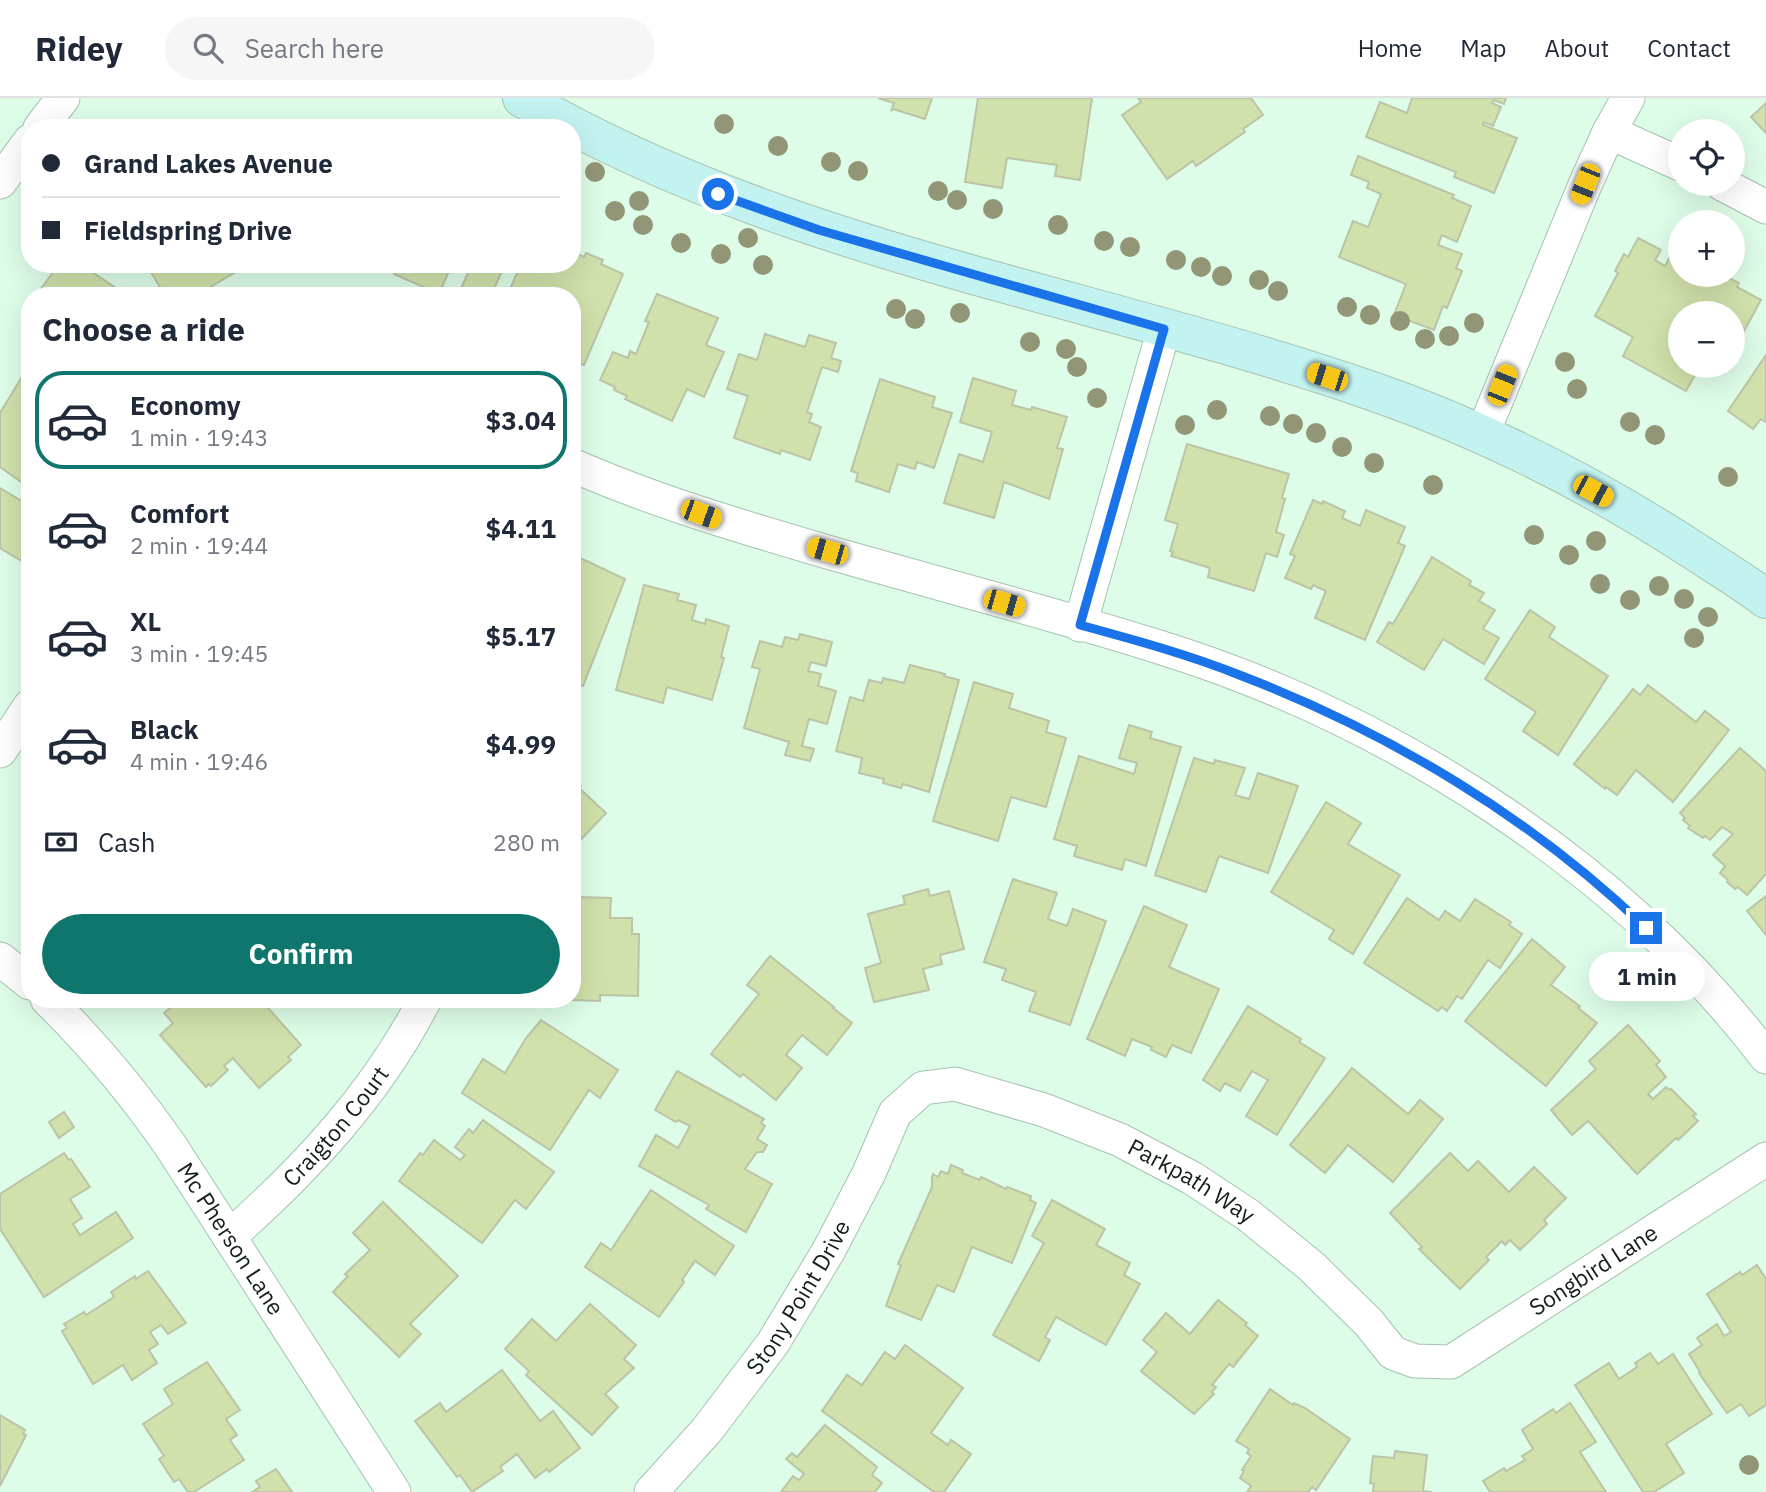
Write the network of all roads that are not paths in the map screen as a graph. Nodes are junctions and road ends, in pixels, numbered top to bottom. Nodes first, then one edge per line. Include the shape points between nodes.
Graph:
1 (63, 98) edge
2 (522, 98) edge
3 (1628, 98) edge
4 (47, 119) edge
5 (563, 119) edge
6 (581, 128) edge
7 (1609, 132) junction
8 (21, 153) edge
9 (1668, 159) edge
10 (0, 182) edge
11 (1745, 196) edge
12 (1766, 207) edge
13 (1164, 329) junction
14 (1482, 435) junction
15 (581, 469) edge
16 (1766, 599) edge
17 (1080, 625) junction
18 (21, 720) edge
19 (0, 751) edge
20 (0, 959) edge
21 (21, 976) edge
22 (56, 1008) edge
23 (420, 1008) edge
24 (1766, 1057) edge
25 (923, 1088) joint
26 (1766, 1159) edge
27 (229, 1237) junction
28 (1415, 1362) joint
29 (394, 1492) edge
30 (651, 1492) edge

1 - 4 street
2 - 5 street
3 - 7 street
6 - 13 street via 718,194 819,230
7 - 9 street
7 - 14 street
8 - 10 street
11 - 12 street
13 - 14 street via 1374,392
13 - 17 street
14 - 16 street via 1640,516
15 - 17 street via 725,522
17 - 24 street via 1241,675 1322,709 1493,806 1630,913 1693,974
18 - 19 street
20 - 21 street
22 - 27 street, Mc Pherson Lane via 136,1097
23 - 27 street, Craigton Court via 382,1071 334,1135 283,1190
25 - 28 street, Parkpath Way via 956,1084 1045,1110 1119,1140 1192,1178 1248,1215 1311,1266 1393,1353
25 - 30 street, Stony Point Drive via 894,1114 830,1250 773,1343 707,1430
26 - 28 street, Songbird Lane via 1451,1362
27 - 29 street, Mc Pherson Lane

